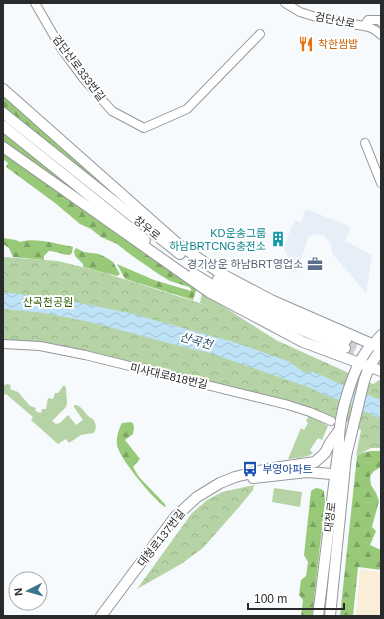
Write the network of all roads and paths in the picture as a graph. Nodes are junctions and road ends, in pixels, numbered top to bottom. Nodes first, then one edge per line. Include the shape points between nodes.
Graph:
1 (35, 3) edge
2 (285, 3) edge
3 (380, 19) edge
4 (364, 26) junction
5 (260, 34) dead end
6 (381, 35) edge
7 (3, 89) edge
8 (3, 113) edge
9 (3, 126) edge
10 (365, 143) dead end
11 (3, 147) edge
12 (381, 183) edge
13 (381, 334) edge
14 (3, 344) edge
15 (378, 347) edge
16 (358, 364) junction
17 (369, 367) junction
18 (381, 371) edge
19 (331, 421) dead end
20 (338, 432) junction
21 (340, 474) junction
22 (102, 616) edge
23 (109, 616) edge
24 (318, 616) edge
25 (330, 616) edge

1 - 5 street, 검단산로333번길 via 61,48 83,78 112,111 144,128 187,109
2 - 4 street, 검단산로 via 316,18
3 - 4 street, 검단산로 via 368,20
4 - 6 street, 검단산로
7 - 15 main road via 178,244 220,273 271,300
8 - 9 main road, 창우로 via 163,242 205,271 255,301 347,344 269,316 181,266
10 - 12 street
11 - 16 main road via 209,292 303,342
13 - 15 street
14 - 19 street, 미사대로818번길 via 40,346 85,355 288,405
15 - 16 main road, 대청로
15 - 17 main road, 대청로
16 - 17 main road
16 - 20 main road, 대청로
17 - 18 main road
17 - 21 main road, 대청로
20 - 21 main road, 대청로
20 - 22 main road, 대청로137번길 via 325,453 315,462 235,477 197,497 175,517
21 - 23 main road, 대청로137번길 via 307,472 255,478 226,487 205,499 177,525
21 - 24 main road, 대청로
21 - 25 main road, 대청로

